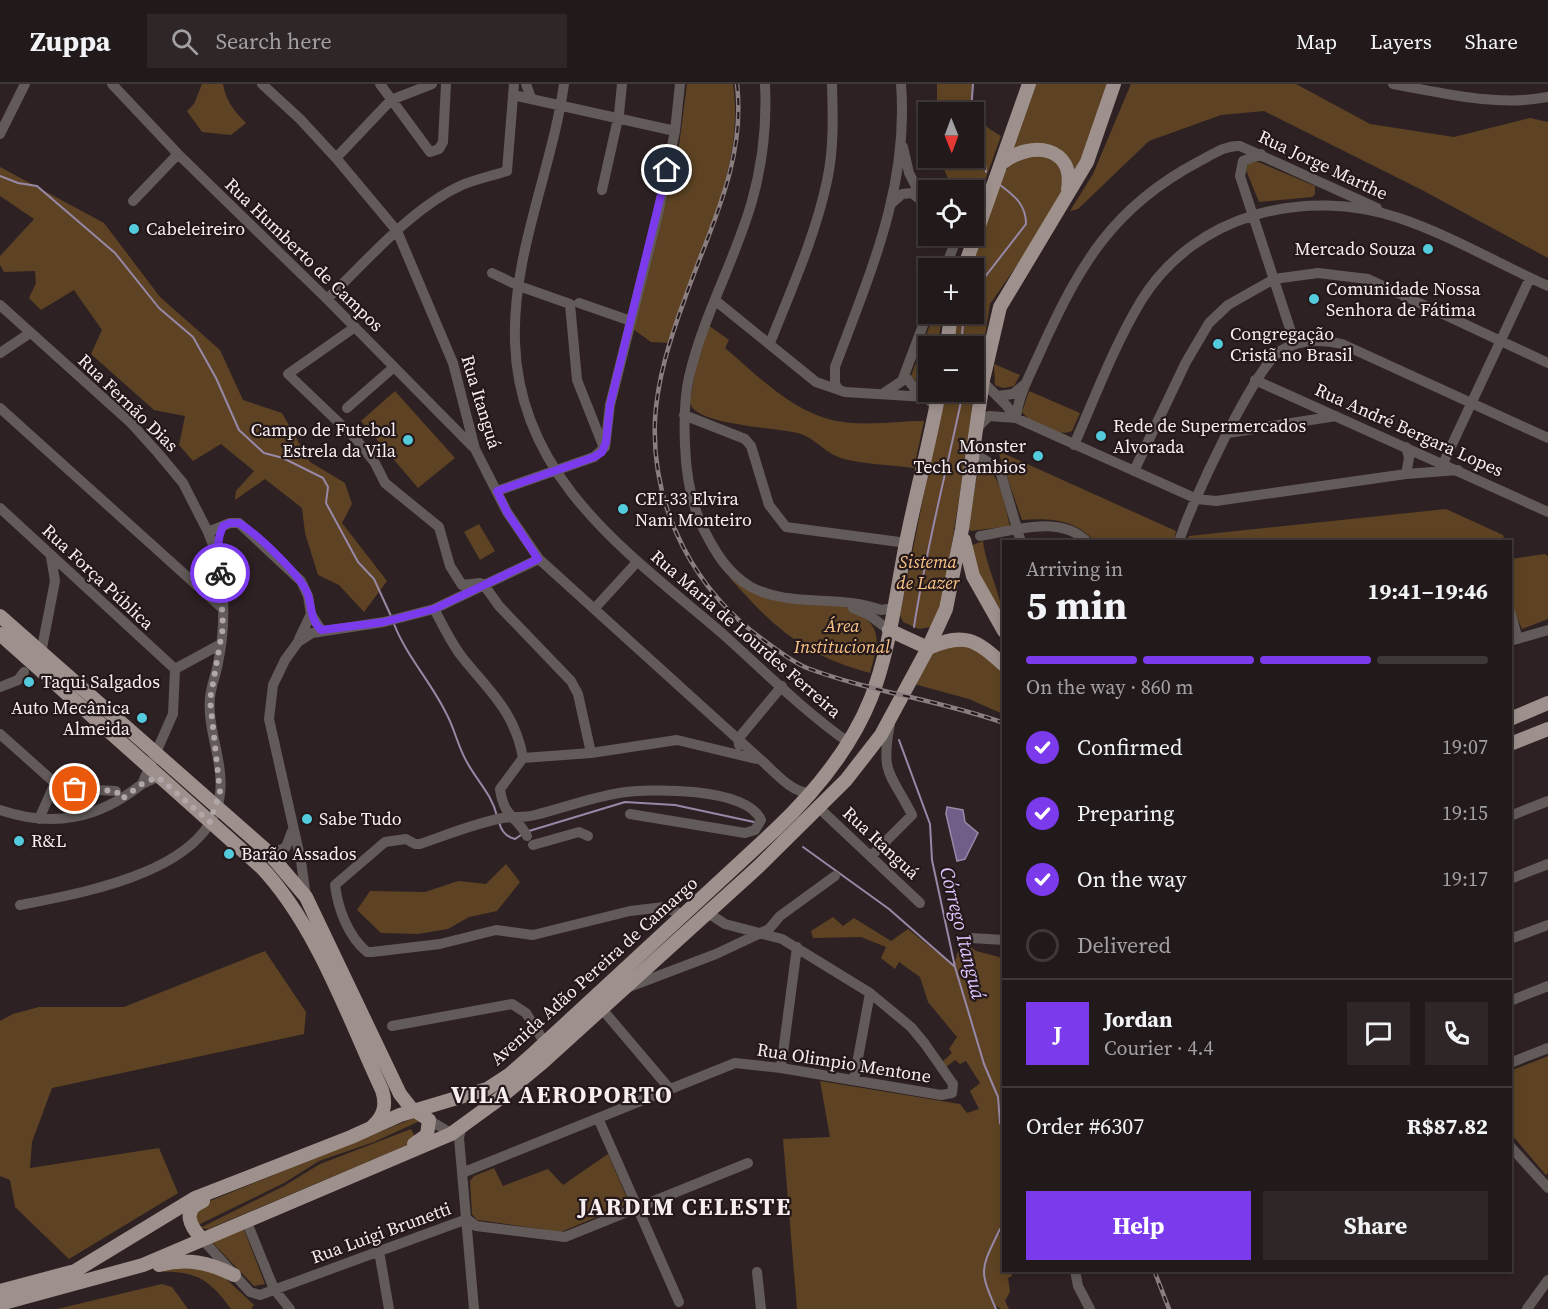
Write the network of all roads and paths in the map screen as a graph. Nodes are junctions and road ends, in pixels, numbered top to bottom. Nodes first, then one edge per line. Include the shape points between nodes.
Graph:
1 (25, 84) edge
2 (112, 84) edge
3 (262, 84) edge
4 (380, 84) edge
5 (432, 84) edge
6 (446, 84) edge
7 (526, 84) edge
8 (564, 84) edge
9 (622, 84) edge
10 (680, 84) edge
11 (765, 84) edge
12 (832, 84) edge
13 (902, 84) edge
14 (1029, 84) edge
15 (1114, 84) edge
16 (1393, 84) edge
17 (1440, 88) edge
18 (513, 89) edge
19 (531, 98) junction
20 (1548, 98) edge
21 (391, 100) junction
22 (561, 104) junction
23 (618, 119) junction
24 (675, 131) junction
25 (0, 134) edge
26 (902, 141) junction
27 (1261, 153) junction
28 (178, 154) junction
29 (336, 158) junction
30 (1002, 164) junction
31 (1316, 179) junction
32 (918, 189) edge
33 (602, 190) dead end
34 (1067, 198) junction
35 (918, 199) edge
36 (133, 201) dead end
37 (892, 203) junction
38 (1314, 203) junction
39 (1253, 215) junction
40 (1399, 218) junction
41 (397, 231) junction
42 (967, 258) edge
43 (492, 273) dead end
44 (1530, 278) junction
45 (1274, 279) junction
46 (519, 286) junction
47 (1548, 286) edge
48 (327, 299) junction
49 (716, 301) junction
50 (575, 303) junction
51 (0, 304) edge
52 (631, 321) junction
53 (924, 324) edge
54 (355, 327) junction
55 (30, 333) junction
56 (1499, 341) junction
57 (770, 343) junction
58 (1295, 344) junction
59 (0, 353) edge
60 (984, 358) edge
61 (1548, 363) edge
62 (394, 367) junction
63 (835, 367) junction
64 (905, 376) junction
65 (1255, 380) junction
66 (816, 382) junction
67 (1027, 382) junction
68 (984, 383) edge
69 (918, 389) edge
70 (839, 390) junction
71 (883, 394) junction
72 (998, 396) junction
73 (937, 402) edge
74 (977, 402) edge
75 (1472, 404) junction
76 (936, 406) junction
77 (0, 408) edge
78 (347, 408) dead end
79 (466, 415) junction
80 (684, 415) junction
81 (1336, 416) junction
82 (1236, 417) junction
83 (1016, 418) junction
84 (449, 423) junction
85 (601, 425) junction
86 (1256, 428) junction
87 (976, 429) junction
88 (1228, 434) junction
89 (1548, 438) edge
90 (1074, 446) junction
91 (1406, 447) junction
92 (475, 449) junction
93 (972, 452) junction
94 (1444, 464) junction
95 (1458, 470) junction
96 (554, 471) junction
97 (1134, 471) junction
98 (1431, 471) junction
99 (1406, 474) junction
100 (497, 491) junction
101 (1197, 499) junction
102 (0, 508) edge
103 (1548, 512) edge
104 (223, 526) junction
105 (962, 529) junction
106 (1017, 530) junction
107 (208, 532) junction
108 (980, 536) dead end
109 (1020, 540) edge
110 (1085, 540) edge
111 (1180, 540) edge
112 (907, 543) junction
113 (216, 549) junction
114 (51, 557) junction
115 (538, 559) junction
116 (637, 562) junction
117 (67, 571) junction
118 (55, 581) junction
119 (484, 585) junction
120 (221, 591) junction
121 (209, 596) junction
122 (823, 601) junction
123 (222, 608) junction
124 (595, 608) junction
125 (894, 608) junction
126 (434, 609) junction
127 (311, 614) junction
128 (0, 616) edge
129 (1002, 627) edge
130 (0, 629) edge
131 (321, 630) junction
132 (889, 630) junction
133 (1548, 630) edge
134 (935, 633) junction
135 (0, 634) edge
136 (905, 637) junction
137 (1514, 640) edge
138 (298, 642) junction
139 (221, 644) junction
140 (928, 648) junction
141 (36, 649) junction
142 (1002, 663) edge
143 (30, 667) junction
144 (174, 669) junction
145 (782, 686) junction
146 (0, 687) edge
147 (1548, 704) edge
148 (891, 717) junction
149 (1512, 717) edge
150 (1548, 729) edge
151 (0, 734) edge
152 (881, 735) junction
153 (738, 740) junction
154 (848, 742) junction
155 (1512, 743) edge
156 (729, 752) junction
157 (156, 753) junction
158 (591, 753) junction
159 (523, 758) junction
160 (760, 760) junction
161 (153, 773) junction
162 (55, 783) junction
163 (811, 793) junction
164 (119, 795) junction
165 (1548, 801) edge
166 (216, 807) junction
167 (819, 808) junction
168 (0, 810) edge
169 (630, 814) dead end
170 (1512, 815) edge
171 (501, 818) junction
172 (39, 819) junction
173 (210, 827) junction
174 (293, 827) junction
175 (588, 836) dead end
176 (267, 851) junction
177 (871, 856) junction
178 (1548, 864) edge
179 (835, 876) dead end
180 (1512, 878) edge
181 (306, 897) junction
182 (920, 903) dead end
183 (21, 905) dead end
184 (708, 913) junction
185 (684, 915) junction
186 (1548, 925) edge
187 (758, 933) junction
188 (971, 938) dead end
189 (1512, 938) edge
190 (1002, 940) edge
191 (797, 947) junction
192 (652, 972) junction
193 (1548, 987) edge
194 (870, 993) junction
195 (1512, 1000) edge
196 (602, 1010) junction
197 (392, 1026) dead end
198 (545, 1043) junction
199 (1548, 1048) edge
200 (1512, 1062) edge
201 (781, 1068) junction
202 (854, 1080) junction
203 (669, 1088) junction
204 (402, 1097) junction
205 (414, 1111) junction
206 (429, 1113) junction
207 (598, 1118) junction
208 (370, 1129) junction
209 (457, 1132) junction
210 (1512, 1148) edge
211 (748, 1163) dead end
212 (280, 1165) junction
213 (462, 1173) junction
214 (1548, 1188) edge
215 (637, 1208) junction
216 (262, 1213) junction
217 (467, 1219) junction
218 (246, 1220) junction
219 (197, 1234) junction
220 (379, 1251) junction
221 (758, 1272) dead end
222 (1076, 1272) edge
223 (118, 1273) junction
224 (234, 1275) junction
225 (269, 1277) junction
226 (1548, 1280) edge
227 (2, 1289) edge
228 (274, 1289) junction
229 (260, 1295) junction
230 (679, 1302) dead end
231 (0, 1304) edge
232 (290, 1309) edge
233 (389, 1309) edge
234 (474, 1309) edge
235 (761, 1309) edge
236 (1090, 1309) edge
237 (1527, 1309) edge

1 - 25 street
2 - 28 street, Rua Humberto de Campos
3 - 29 street, Rua Itanguá
4 - 21 street
5 - 21 street
6 - 21 street via 443,142 439,149 430,152
7 - 19 street
8 - 22 street, Rua Maria de Lourdes Ferreira
9 - 23 street
10 - 24 street
11 - 49 street via 765,133 752,203
12 - 57 street via 832,145 827,182 806,253
13 - 26 street
14 - 30 main road
15 - 34 main road via 1096,142
16 - 17 street
17 - 20 street via 1504,100
18 - 19 street
18 - 41 street via 507,171 463,184
19 - 22 street
21 - 29 street
22 - 23 street
22 - 46 street, Rua Maria de Lourdes Ferreira
23 - 24 street
23 - 33 street
24 - 52 street
26 - 32 street via 909,173
26 - 37 street
27 - 31 street, Rua Jorge Marthe
27 - 39 street via 1246,158 1240,166
27 - 67 street, Rua Jorge Marthe via 1240,146 1224,148 1173,176 1117,223 1091,253 1060,307
28 - 36 street
28 - 48 street, Rua Humberto de Campos
29 - 41 street, Rua Itanguá
30 - 34 main road via 1023,150 1047,150 1071,175
30 - 42 main road
31 - 38 street via 1322,192
31 - 40 street, Rua Jorge Marthe
34 - 60 main road via 1013,282
35 - 37 street via 907,193
37 - 63 street via 886,231
38 - 39 street
38 - 40 street via 1351,206
39 - 45 street
39 - 90 street via 1197,244 1169,266 1142,300
40 - 44 street
41 - 48 street
41 - 79 street, Rua Itanguá via 453,363
43 - 46 street
44 - 47 street
44 - 56 street
45 - 56 street via 1318,273 1368,279
45 - 58 street
45 - 97 street via 1228,305 1209,323
46 - 50 street
46 - 96 street, Rua Maria de Lourdes Ferreira via 515,342 518,369 532,423
48 - 54 street, Rua Humberto de Campos
49 - 57 street
49 - 80 street via 688,378
50 - 52 street
50 - 85 street via 577,380
51 - 55 street, Rua Fernão Dias
52 - 85 street
53 - 64 street
54 - 62 street, Rua Humberto de Campos
54 - 119 street via 288,374 357,439 385,483 440,527 450,566 462,585
55 - 59 street
55 - 107 street, Rua Fernão Dias via 130,422 158,453 183,483
56 - 61 street
56 - 75 street
57 - 66 street
58 - 65 street via 1269,360
58 - 75 street via 1342,344
62 - 78 street
62 - 84 street, Rua Humberto de Campos
63 - 66 street
63 - 70 street
64 - 69 street
64 - 71 street via 893,390
65 - 81 street, Rua André Bergara Lopes
65 - 82 street
66 - 70 street
67 - 72 street via 1013,394
67 - 83 street, Rua Jorge Marthe
68 - 72 street
70 - 71 street
71 - 76 street via 926,397
72 - 83 street
73 - 76 main road, Avenida Adão Pereira de Camargo
74 - 87 main road
75 - 89 street
75 - 94 street
76 - 112 main road, Avenida Adão Pereira de Camargo
77 - 121 street
79 - 84 street via 458,424
79 - 92 street, Rua Itanguá
80 - 112 street via 745,439 751,446 769,505 786,527
80 - 122 street via 686,478 713,548 728,569 771,595
81 - 86 street
81 - 91 street, Rua André Bergara Lopes
82 - 86 street
82 - 88 street
83 - 87 street via 994,414 982,420
83 - 90 street
84 - 92 street, Rua Humberto de Campos
85 - 96 street via 604,448 594,457
86 - 88 street
87 - 93 main road
88 - 101 street
90 - 97 street
91 - 94 street, Rua André Bergara Lopes
91 - 99 street
92 - 100 street, Rua Itanguá
93 - 105 main road
93 - 106 street via 1001,474
94 - 95 street, Rua André Bergara Lopes
94 - 98 street
95 - 98 street
95 - 103 street, Rua André Bergara Lopes
96 - 100 street
96 - 116 street, Rua Maria de Lourdes Ferreira
97 - 101 street
98 - 99 street
99 - 101 street via 1239,499
100 - 115 street, Rua Itanguá
101 - 111 street
102 - 114 street, Rua Força Pública
104 - 107 street
104 - 113 street
104 - 127 street via 235,522 243,526 301,581
105 - 129 main road via 973,576
105 - 134 main road, Avenida Adão Pereira de Camargo via 946,609
106 - 108 street
106 - 109 street
106 - 110 street via 1056,526 1071,529
107 - 113 street, Rua Fernão Dias
112 - 125 main road, Avenida Adão Pereira de Camargo
113 - 120 street
114 - 117 street, Rua Força Pública
114 - 118 street
115 - 119 street
115 - 124 street, Rua Itanguá
116 - 124 street
116 - 145 street, Rua Maria de Lourdes Ferreira
117 - 118 street
117 - 144 street, Rua Força Pública
118 - 141 street
119 - 126 street
119 - 158 street via 571,681 578,694
120 - 121 street
120 - 123 street
121 - 123 street
122 - 125 street via 881,610
122 - 132 street via 851,607
123 - 139 street
124 - 153 street, Rua Itanguá
125 - 132 main road, Avenida Adão Pereira de Camargo
125 - 136 main road
126 - 131 street via 387,621
126 - 159 street via 460,655 507,710 515,724
127 - 131 street
127 - 138 street
128 - 141 main road
130 - 141 main road via 18,644
131 - 138 street
132 - 136 main road
132 - 154 main road, Avenida Adão Pereira de Camargo via 871,698
133 - 137 street
134 - 136 main road via 928,637
134 - 140 main road, Avenida Adão Pereira de Camargo
135 - 143 main road
136 - 140 main road
138 - 174 street via 275,679 269,719
139 - 144 street
139 - 166 street via 210,700 220,785
140 - 142 main road via 949,639 967,639 984,647
140 - 148 main road, Avenida Adão Pereira de Camargo
141 - 157 main road
143 - 146 street via 18,680
143 - 161 main road
144 - 157 street via 173,714
145 - 153 street
145 - 154 street, Rua Maria de Lourdes Ferreira
147 - 149 main road
148 - 152 main road, Avenida Adão Pereira de Camargo
148 - 177 street via 886,763 889,777 912,815
150 - 155 main road
151 - 162 street
152 - 154 main road via 864,743
152 - 167 main road, Avenida Adão Pereira de Camargo
153 - 156 street via 737,749
153 - 160 street, Rua Itanguá
154 - 163 main road, Avenida Adão Pereira de Camargo
156 - 158 street via 677,740
156 - 160 street
157 - 161 street
157 - 166 main road
158 - 159 street
159 - 171 street via 501,789
160 - 163 street, Rua Itanguá via 795,789
161 - 164 street via 137,788
161 - 173 main road
162 - 164 street
162 - 172 street
163 - 185 main road, Avenida Adão Pereira de Camargo
164 - 172 street via 101,810 77,819
165 - 170 street
166 - 173 street
166 - 176 main road
167 - 177 street, Rua Itanguá
167 - 184 main road, Avenida Adão Pereira de Camargo
168 - 172 street
169 - 171 street via 745,833 760,826 760,816 751,807 705,794 620,793 531,816
171 - 175 street via 522,825 530,841 579,832
171 - 185 street via 420,844 406,838 385,842 335,885 343,918 367,952 440,944 496,930 533,934 664,907
173 - 183 street via 174,855 124,882
173 - 208 main road via 276,882 300,916 382,1090 383,1114
174 - 176 street via 286,847
174 - 181 street
176 - 181 main road
177 - 182 street, Rua Itanguá
178 - 180 street
179 - 187 street via 780,916 769,929
181 - 204 main road
184 - 187 street via 725,924
184 - 192 main road, Avenida Adão Pereira de Camargo
185 - 198 main road, Avenida Adão Pereira de Camargo
186 - 189 street
187 - 191 street
187 - 192 street via 716,954
188 - 190 street
191 - 194 street
191 - 201 street
192 - 196 main road, Avenida Adão Pereira de Camargo via 624,989
193 - 195 street
194 - 202 street
194 - 202 street, Rua Olimpio Mentone via 925,1044 953,1084 952,1093 940,1095
196 - 203 street
196 - 209 main road, Avenida Adão Pereira de Camargo
197 - 198 street via 512,1005 526,1013
198 - 206 main road, Avenida Adão Pereira de Camargo via 487,1089
199 - 200 street
201 - 202 street, Rua Olimpio Mentone
201 - 203 street, Rua Olimpio Mentone via 735,1063
203 - 207 street, Rua Olimpio Mentone
204 - 205 main road
204 - 206 main road
205 - 206 main road, Avenida Adão Pereira de Camargo
205 - 208 main road, Avenida Adão Pereira de Camargo
206 - 209 street
206 - 216 main road via 430,1128 423,1139 295,1194
207 - 213 street, Rua Olimpio Mentone
207 - 215 street
208 - 212 main road, Avenida Adão Pereira de Camargo
209 - 213 street
209 - 216 main road, Avenida Adão Pereira de Camargo
210 - 214 street
211 - 215 street, Rua Luigi Brunetti
212 - 219 main road via 197,1203 189,1217
212 - 227 main road, Avenida Adão Pereira de Camargo via 195,1198 75,1271
213 - 217 street
215 - 217 street, Rua Luigi Brunetti via 559,1238 476,1226
215 - 230 street
216 - 218 main road, Avenida Adão Pereira de Camargo
217 - 220 street, Rua Luigi Brunetti
217 - 234 street
218 - 219 main road, Avenida Adão Pereira de Camargo via 218,1232
218 - 225 street
219 - 223 main road, Avenida Adão Pereira de Camargo
219 - 224 street
220 - 228 street, Rua Luigi Brunetti
220 - 233 street
221 - 235 street
222 - 236 street via 1078,1286
223 - 224 main road via 186,1260 208,1263
223 - 231 main road
224 - 229 street via 250,1292
225 - 228 street
225 - 229 street via 267,1289
226 - 237 street
228 - 229 street, Rua Luigi Brunetti
228 - 232 street

